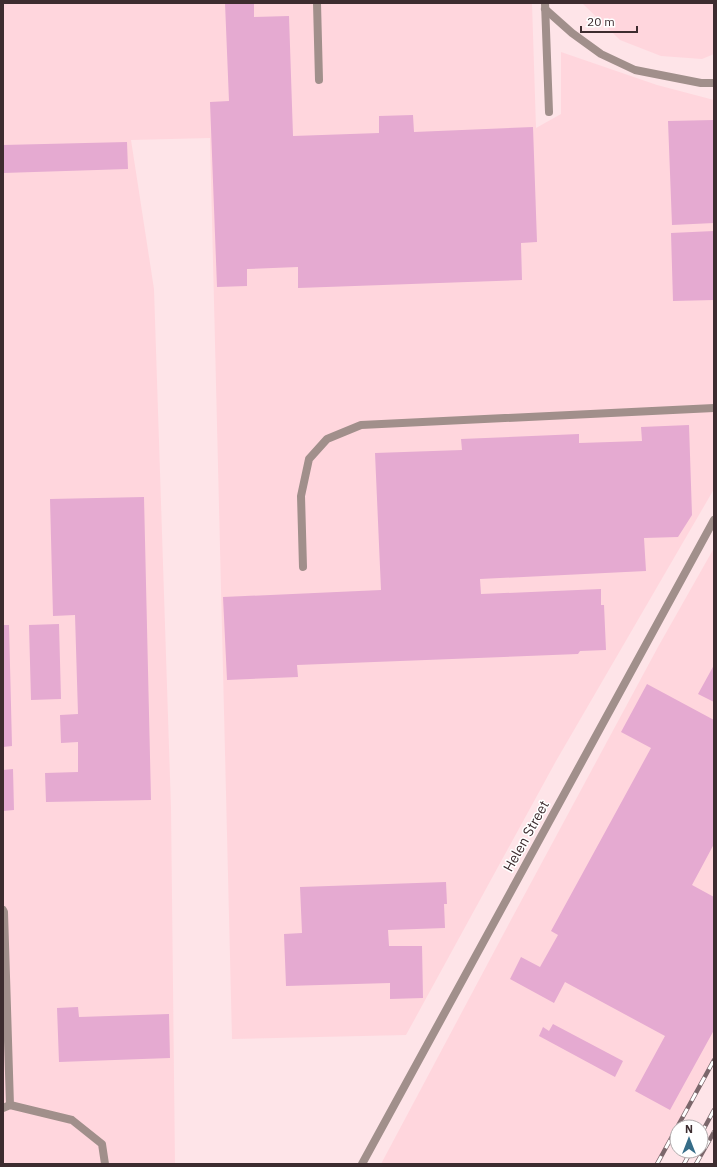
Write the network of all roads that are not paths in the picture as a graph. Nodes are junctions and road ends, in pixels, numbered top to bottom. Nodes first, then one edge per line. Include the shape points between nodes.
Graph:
1 (317, 3) edge
2 (545, 6) edge
3 (319, 80) dead end
4 (714, 83) edge
5 (549, 112) dead end
6 (714, 408) edge
7 (714, 520) edge
8 (303, 567) dead end
9 (3, 910) edge
10 (7, 1106) edge
11 (105, 1164) edge
12 (362, 1164) edge

1 - 3 street
2 - 4 street via 572,33 601,54 635,70 701,83
2 - 5 street
6 - 8 street via 360,425 327,439 309,459 301,496
7 - 12 street, Helen Street
9 - 10 street
10 - 11 street via 72,1120 102,1144

